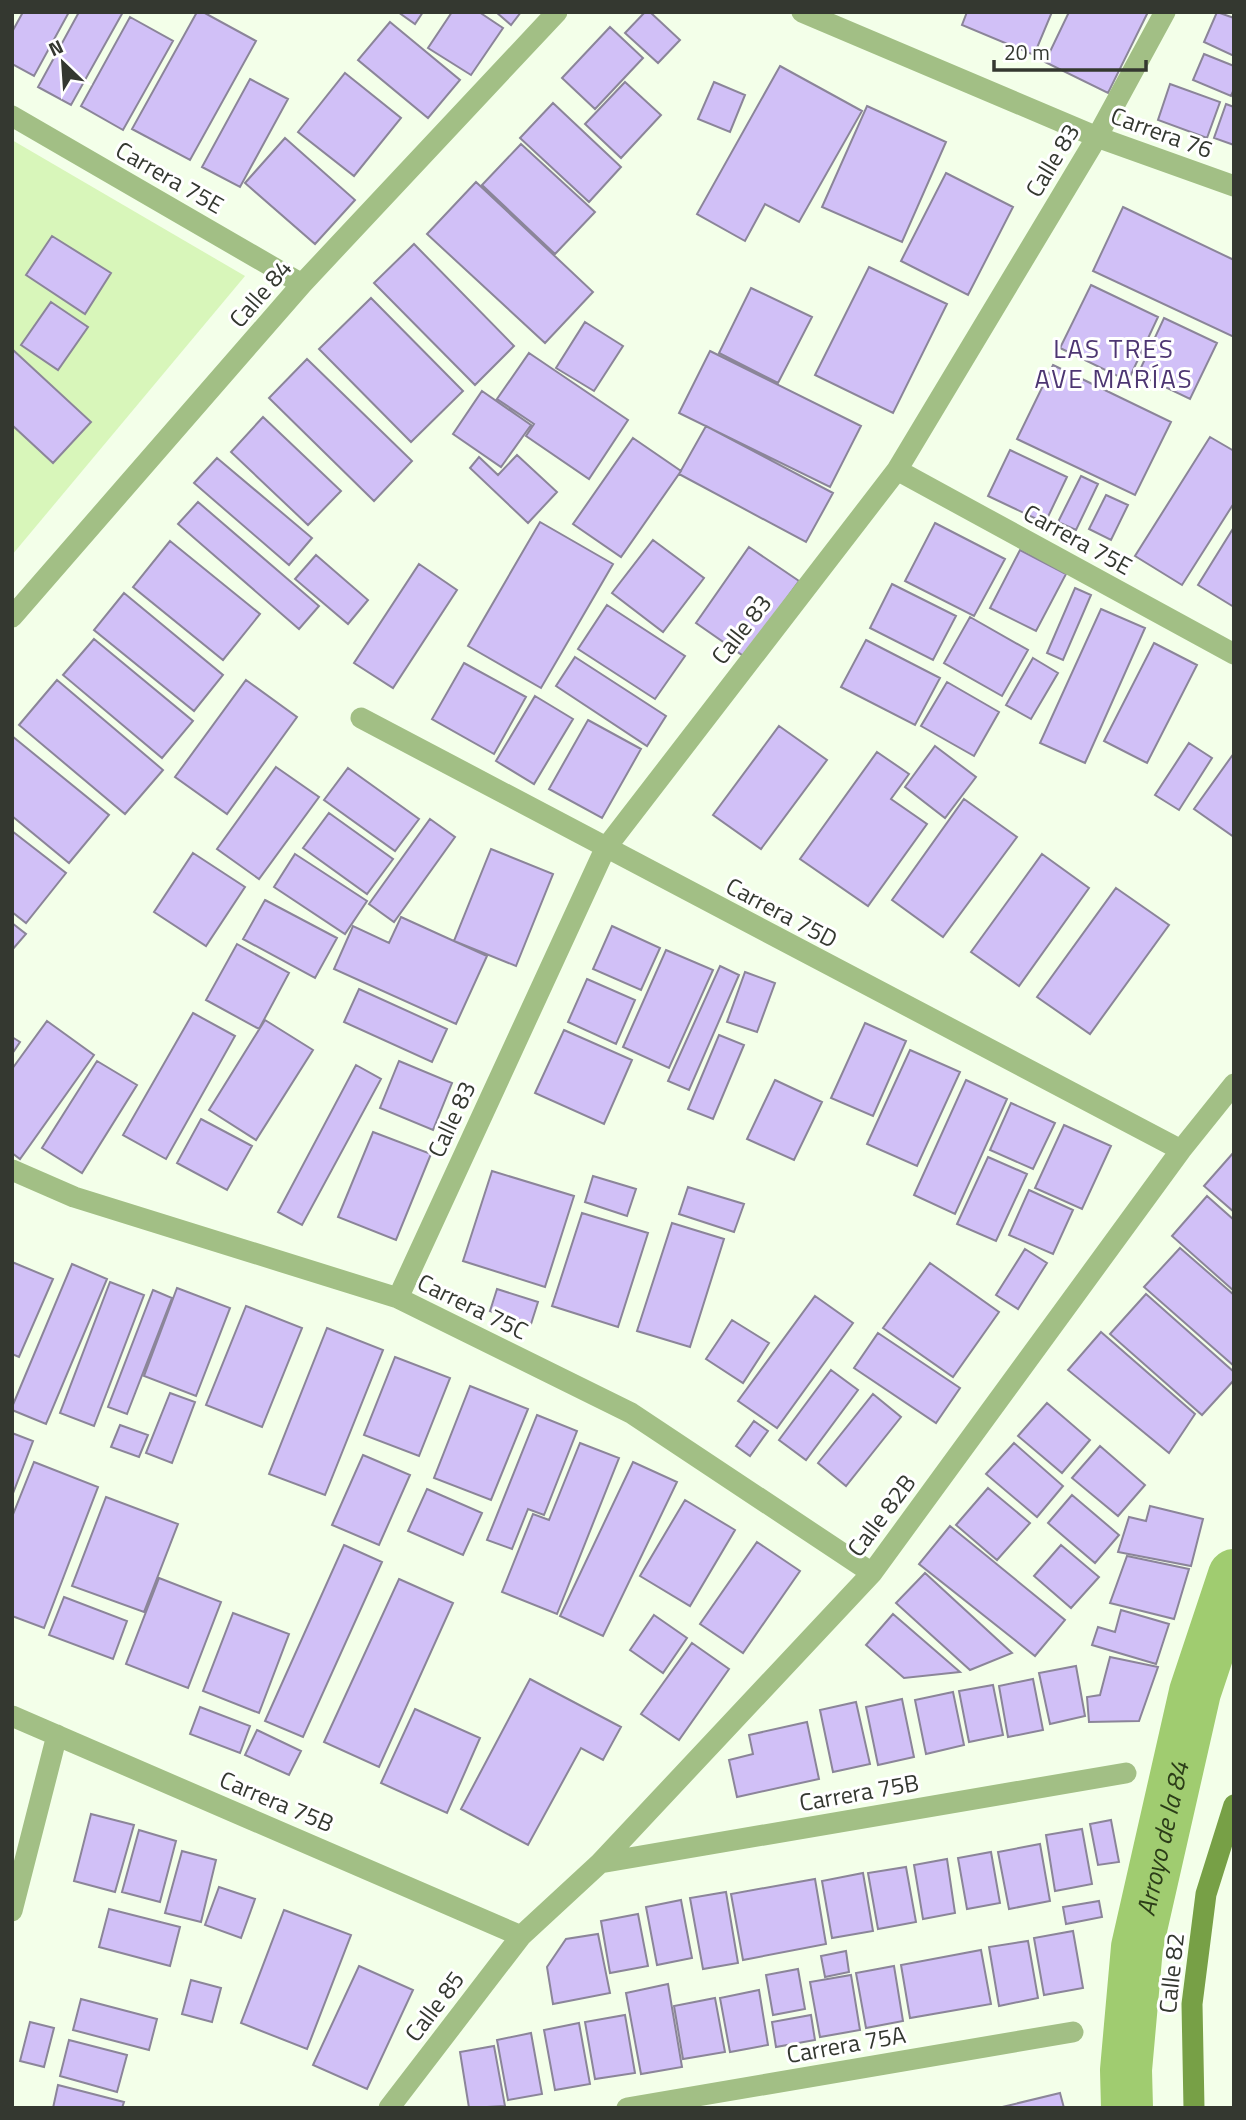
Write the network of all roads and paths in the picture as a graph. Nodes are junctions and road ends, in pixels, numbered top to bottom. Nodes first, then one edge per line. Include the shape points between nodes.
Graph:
1 (557, 12) edge
2 (802, 12) edge
3 (1165, 12) edge
4 (12, 116) edge
5 (1097, 137) junction
6 (1234, 186) edge
7 (302, 284) junction
8 (897, 470) junction
9 (12, 617) edge
10 (1234, 654) edge
11 (361, 718) dead end
12 (605, 849) junction
13 (1234, 1083) edge
14 (1181, 1150) junction
15 (12, 1170) edge
16 (398, 1298) junction
17 (872, 1573) junction
18 (12, 1716) edge
19 (57, 1735) junction
20 (1126, 1773) dead end
21 (1234, 1805) edge
22 (600, 1863) junction
23 (12, 1911) edge
24 (520, 1936) junction
25 (1073, 2032) dead end
26 (389, 2108) edge
27 (627, 2108) edge
28 (1194, 2108) edge

1 - 7 street, Calle 84
2 - 5 street, Carrera 76
3 - 5 street, Calle 83
4 - 7 street, Carrera 75E
5 - 6 street, Carrera 76
5 - 8 street, Calle 83
7 - 9 street, Calle 84
8 - 10 street, Carrera 75E
8 - 12 street, Calle 83
11 - 12 street, Carrera 75D
12 - 14 street, Carrera 75D
12 - 16 street, Calle 83
13 - 14 street, Calle 82B
14 - 17 street, Calle 82B
15 - 16 street, Carrera 75C via 74,1197
16 - 17 street, Carrera 75C via 631,1413
17 - 22 street, Calle 82B
18 - 19 street, Carrera 75B
19 - 23 street
19 - 24 street, Carrera 75B
20 - 22 street, Carrera 75B
21 - 28 street, Calle 82 via 1206,1894 1192,2004
22 - 24 street, Calle 82B
24 - 26 street, Calle 85
25 - 27 street, Carrera 75A

